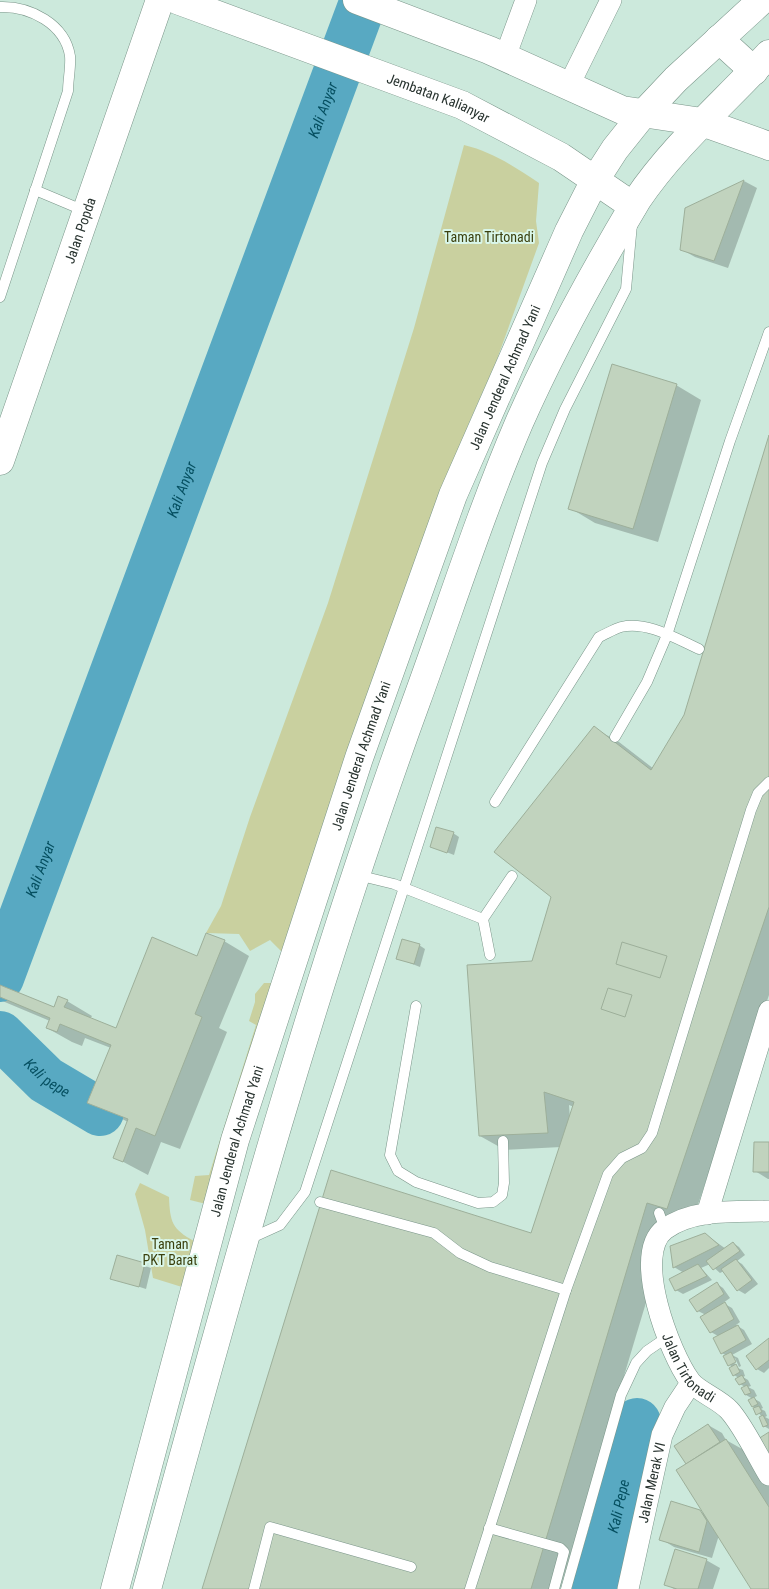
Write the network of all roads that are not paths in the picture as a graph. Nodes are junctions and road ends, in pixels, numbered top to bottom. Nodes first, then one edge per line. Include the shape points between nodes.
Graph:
1 (160, 0) edge
2 (177, 0) edge
3 (357, 0) edge
4 (526, 0) edge
5 (611, 0) edge
6 (762, 0) edge
7 (0, 6) edge
8 (720, 39) junction
9 (497, 53) junction
10 (761, 62) edge
11 (568, 87) junction
12 (643, 114) junction
13 (702, 122) junction
14 (769, 146) edge
15 (595, 180) junction
16 (35, 190) junction
17 (634, 206) junction
18 (87, 212) junction
19 (0, 297) edge
20 (769, 332) edge
21 (0, 460) edge
22 (667, 634) junction
23 (699, 649) dead end
24 (615, 737) dead end
25 (769, 782) edge
26 (495, 802) dead end
27 (357, 875) junction
28 (512, 876) dead end
29 (403, 888) junction
30 (483, 919) junction
31 (490, 955) dead end
32 (416, 1006) dead end
33 (769, 1011) edge
34 (503, 1141) dead end
35 (320, 1202) dead end
36 (769, 1211) edge
37 (707, 1214) junction
38 (209, 1236) junction
39 (243, 1242) junction
40 (566, 1290) junction
41 (666, 1338) junction
42 (691, 1383) junction
43 (769, 1475) edge
44 (142, 1489) junction
45 (172, 1500) junction
46 (489, 1528) junction
47 (411, 1568) dead end
48 (115, 1589) edge
49 (147, 1589) edge
50 (254, 1589) edge
51 (470, 1589) edge
52 (554, 1589) edge
53 (566, 1589) edge
54 (628, 1589) edge

1 - 18 main road, Jalan Popda
2 - 15 main road, Jembatan Kalianyar via 462,105 537,144
3 - 9 main road
4 - 9 street
5 - 11 street
6 - 8 main road, Jalan Jenderal Achmad Yani
7 - 16 lane via 11,6 46,20 61,32 70,56 68,91
8 - 10 main road
8 - 12 main road, Jalan Jenderal Achmad Yani
9 - 11 main road
10 - 13 main road
11 - 12 main road via 622,110
12 - 13 main road
12 - 15 main road, Jalan Jenderal Achmad Yani
13 - 14 main road
13 - 17 main road via 649,182
15 - 17 main road, Jembatan Kalianyar
15 - 38 main road, Jalan Jenderal Achmad Yani via 569,231 452,495 359,758 236,1140
16 - 18 lane
16 - 19 lane
17 - 27 main road via 558,340 519,423 390,770
17 - 29 lane via 626,289 542,462
18 - 21 main road, Jalan Popda
20 - 22 lane
22 - 23 lane
22 - 24 lane via 647,682
22 - 26 lane via 639,626 620,627 600,637
25 - 40 lane via 758,793 751,810 652,1133 642,1148 622,1158 608,1174
27 - 29 lane
27 - 39 main road
28 - 30 lane
29 - 30 lane
29 - 39 lane via 305,1192 280,1225
30 - 31 lane
32 - 34 lane via 390,1156 398,1171 416,1182 478,1203 493,1202 502,1195 504,1183
33 - 37 street
35 - 40 lane via 434,1233 460,1253 490,1268
36 - 37 street
37 - 41 street, Jalan Tirtonadi via 660,1228 651,1275
38 - 39 main road
38 - 44 main road, Jalan Jenderal Achmad Yani
39 - 45 main road
40 - 46 lane
41 - 42 street, Jalan Tirtonadi
41 - 53 lane via 636,1363 621,1395
42 - 43 street, Jalan Tirtonadi via 730,1411
42 - 54 street, Jalan Merak VI via 662,1435
44 - 45 main road
44 - 48 main road, Jalan Jenderal Achmad Yani
45 - 49 main road
46 - 51 lane
46 - 52 lane via 560,1548 564,1559
47 - 50 lane via 270,1527

